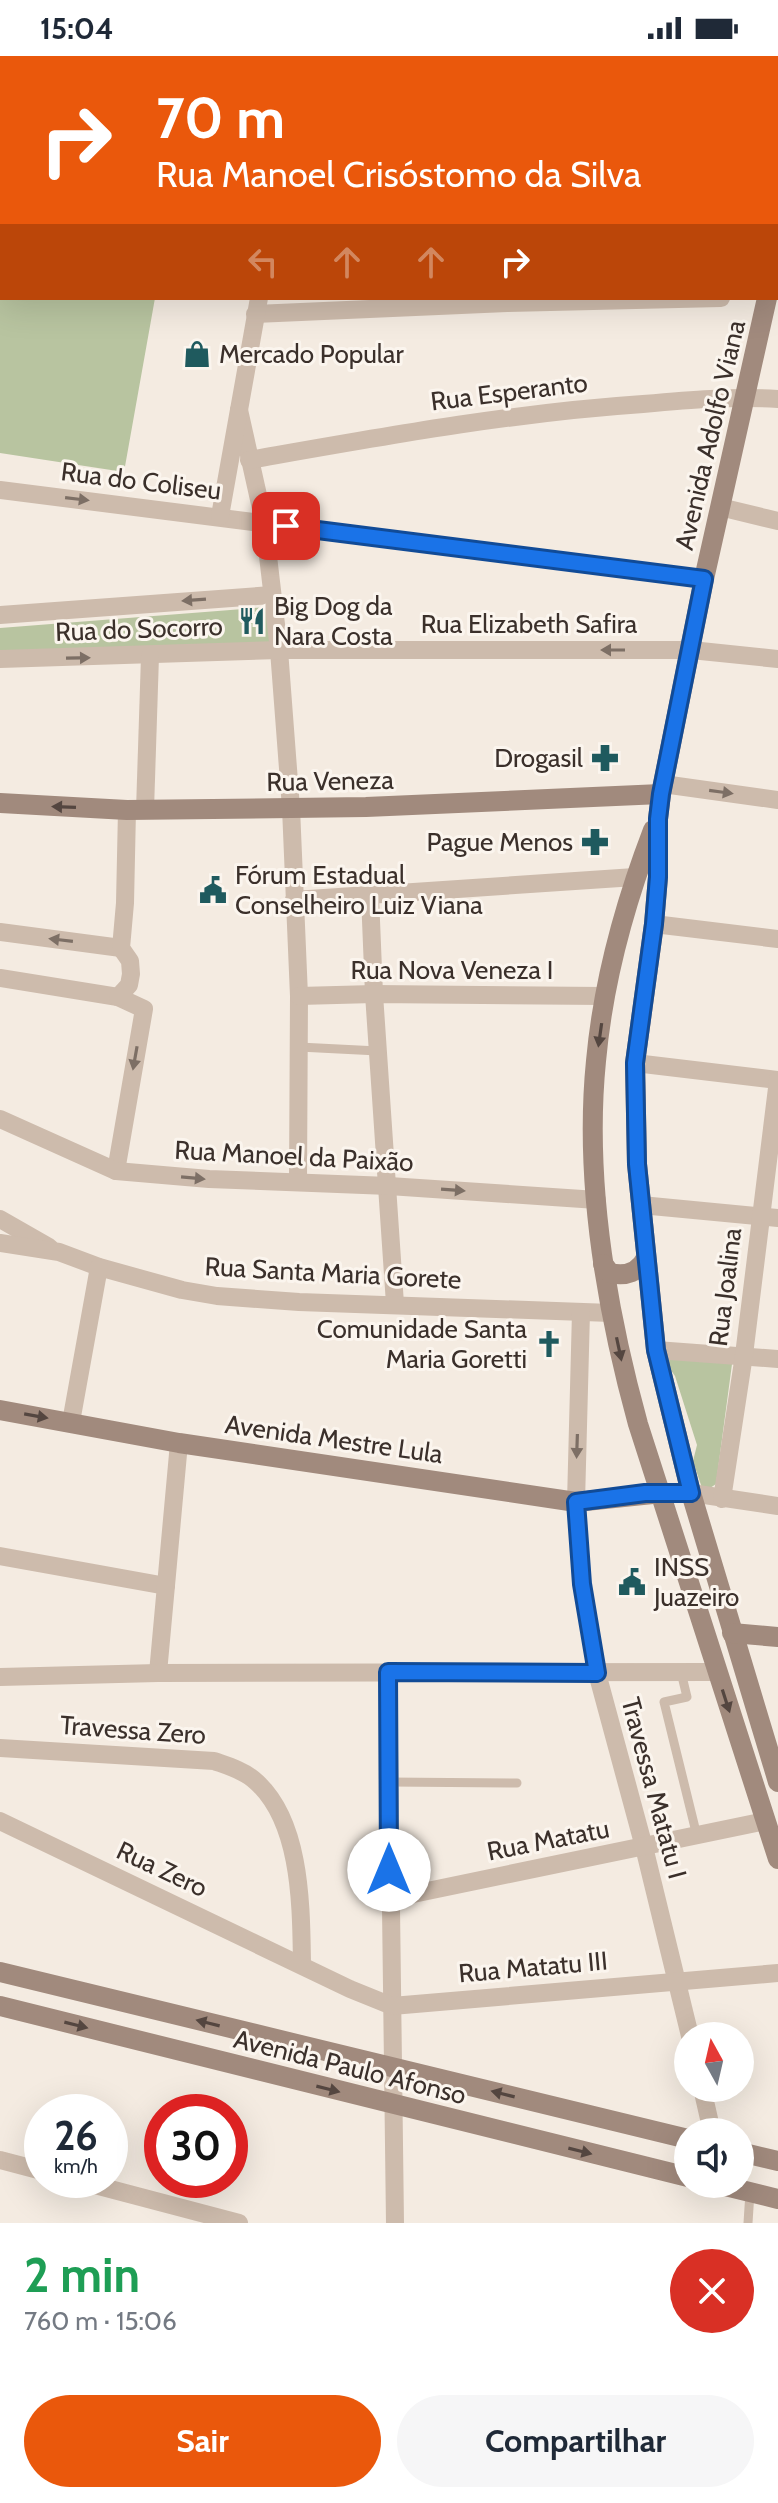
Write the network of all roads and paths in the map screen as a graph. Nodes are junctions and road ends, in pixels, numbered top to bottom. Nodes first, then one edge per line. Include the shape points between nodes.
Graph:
1 (578, 300) edge
2 (767, 300) edge
3 (507, 301) edge
4 (257, 306) edge
5 (744, 397) junction
6 (778, 399) edge
7 (239, 410) junction
8 (249, 460) junction
9 (0, 490) edge
10 (720, 507) junction
11 (220, 516) junction
12 (778, 521) edge
13 (264, 522) junction
14 (704, 579) junction
15 (272, 595) junction
16 (0, 615) edge
17 (279, 650) junction
18 (691, 650) junction
19 (150, 656) junction
20 (0, 659) edge
21 (778, 659) edge
22 (662, 789) junction
23 (778, 800) edge
24 (0, 803) edge
25 (291, 808) junction
26 (136, 810) junction
27 (658, 819) junction
28 (635, 877) junction
29 (370, 896) junction
30 (294, 900) junction
31 (654, 924) junction
32 (0, 932) edge
33 (778, 939) edge
34 (121, 948) junction
35 (0, 978) edge
36 (608, 986) junction
37 (645, 992) junction
38 (374, 994) junction
39 (299, 996) junction
40 (118, 997) junction
41 (299, 1047) junction
42 (378, 1051) junction
43 (635, 1063) junction
44 (778, 1080) edge
45 (0, 1119) edge
46 (116, 1171) junction
47 (298, 1182) junction
48 (389, 1186) junction
49 (597, 1200) junction
50 (641, 1205) junction
51 (769, 1217) edge
52 (0, 1219) edge
53 (0, 1243) edge
54 (59, 1252) junction
55 (646, 1258) junction
56 (603, 1264) junction
57 (99, 1267) junction
58 (395, 1304) junction
59 (581, 1312) junction
60 (611, 1313) junction
61 (656, 1350) junction
62 (744, 1355) junction
63 (778, 1359) edge
64 (0, 1410) edge
65 (71, 1422) junction
66 (179, 1443) junction
67 (662, 1493) junction
68 (691, 1493) junction
69 (722, 1499) junction
70 (576, 1502) junction
71 (778, 1506) edge
72 (0, 1556) edge
73 (166, 1586) junction
74 (732, 1633) junction
75 (778, 1637) edge
76 (388, 1672) junction
77 (681, 1672) junction
78 (716, 1672) junction
79 (158, 1673) junction
80 (597, 1673) junction
81 (0, 1677) edge
82 (0, 1748) edge
83 (389, 1782) junction
84 (778, 1782) edge
85 (517, 1783) dead end
86 (0, 1821) edge
87 (765, 1821) junction
88 (697, 1836) junction
89 (644, 1847) junction
90 (778, 1859) edge
91 (389, 1899) junction
92 (302, 1964) junction
93 (0, 1972) edge
94 (778, 1973) edge
95 (677, 1981) junction
96 (0, 2006) edge
97 (392, 2006) junction
98 (687, 2022) edge
99 (393, 2067) junction
100 (393, 2105) junction
101 (674, 2136) edge
102 (754, 2155) edge
103 (0, 2160) edge
104 (778, 2161) edge
105 (24, 2166) edge
106 (674, 2174) edge
107 (754, 2193) edge
108 (124, 2198) edge
109 (750, 2198) edge
110 (778, 2199) edge
111 (166, 2214) edge
112 (239, 2223) edge
113 (395, 2223) edge
114 (748, 2223) edge

1 - 3 street
2 - 5 street, Avenida Adolfo Viana
3 - 4 street
4 - 7 street
5 - 6 street, Rua Esperanto
5 - 8 street, Rua Esperanto via 558,410
5 - 10 street, Avenida Adolfo Viana
7 - 8 street
7 - 11 street
8 - 13 street
9 -> 11 street, Rua do Coliseu
10 - 12 street
10 - 14 street, Avenida Adolfo Viana
11 - 13 street, Rua do Coliseu
13 - 14 street, Rua do Coliseu
13 - 15 street
14 - 18 street, Avenida Adolfo Viana
15 -> 16 street
15 - 17 street
18 -> 17 street, Rua Elizabeth Safira
17 - 19 street, Rua do Socorro
17 - 25 street
18 - 21 street, Rua Elizabeth Safira
18 - 22 street, Avenida Adolfo Viana
20 -> 19 street, Rua do Socorro
19 - 26 street
22 -> 23 street
22 - 25 street, Rua Veneza
22 - 27 street, Avenida Adolfo Viana
26 -> 24 street, Rua Veneza
25 - 26 street, Rua Veneza
25 - 30 street
26 - 34 street
27 - 28 street, Avenida Adolfo Viana
27 - 31 street, Avenida Adolfo Viana
28 - 29 street
28 - 36 street, Avenida Adolfo Viana
29 - 30 street
29 - 38 street
30 - 39 street
31 - 33 street
31 - 37 street, Avenida Adolfo Viana
34 -> 32 street
34 - 40 street via 131,974
35 - 40 street
36 - 37 street via 625,971 640,979
36 - 38 street, Rua Nova Veneza I
36 -> 49 street, Avenida Adolfo Viana via 593,1116
37 - 43 street, Avenida Adolfo Viana
38 - 39 street, Rua Nova Veneza I
38 - 42 street
39 - 41 street
40 -> 46 street via 144,1009
41 - 42 lane
41 - 47 street
42 - 48 street
43 - 44 street
43 - 50 street, Avenida Adolfo Viana
44 - 51 street, Rua Joalina
45 - 46 street, Rua Manoel da Paixão
46 -> 47 street, Rua Manoel da Paixão
47 - 48 street, Rua Manoel da Paixão
48 -> 49 street, Rua Manoel da Paixão
48 - 58 street
49 - 56 street, Avenida Adolfo Viana
50 - 51 street
50 - 55 street, Avenida Adolfo Viana
51 - 62 street, Rua Joalina
52 - 54 street, Rua Santa Maria Gorete
53 - 54 street, Rua Santa Maria Gorete
54 - 57 street, Rua Santa Maria Gorete
55 - 56 street via 637,1271 627,1274 610,1273
55 - 61 street, Avenida Adolfo Viana
56 - 60 street, Avenida Adolfo Viana
57 - 58 street, Rua Santa Maria Gorete via 217,1296
57 - 65 street
58 - 59 street, Rua Santa Maria Gorete
59 - 60 street, Rua Santa Maria Gorete
59 -> 70 street, Travessa Matatu I
60 -> 67 street, Avenida Adolfo Viana via 638,1424
61 - 62 street
61 - 68 street, Avenida Adolfo Viana
62 - 63 street
62 - 69 street, Rua Joalina
64 -> 65 street, Avenida Mestre Lula
65 - 66 street, Avenida Mestre Lula
66 - 70 street, Avenida Mestre Lula
66 - 73 street
67 - 68 street
67 - 70 street, Avenida Mestre Lula
67 - 78 street, Avenida Adolfo Viana
68 - 69 street
68 - 74 street, Avenida Adolfo Viana
69 - 71 street
70 - 80 street, Travessa Matatu I via 582,1584
72 - 73 street
73 - 79 street
74 - 75 street
74 - 84 street, Avenida Adolfo Viana
76 - 79 street
76 - 80 street
76 - 83 street
77 - 78 street
77 - 80 street
77 - 88 lane via 687,1697 664,1702
78 -> 87 street, Avenida Adolfo Viana
79 - 81 street
80 - 89 street, Travessa Matatu I
82 - 92 street, Travessa Zero via 214,1761 254,1780 275,1806 297,1868
83 - 85 lane
83 - 91 street
86 - 92 street, Rua Zero
87 - 88 street, Rua Matatu
87 - 90 street, Avenida Adolfo Viana
88 - 89 street, Rua Matatu
89 - 91 street, Rua Matatu
89 - 95 street, Travessa Matatu I
91 - 97 street
92 - 97 street, Rua Matatu III
99 -> 93 street, Avenida Paulo Afonso
94 - 95 street, Rua Matatu III
95 - 97 street, Rua Matatu III
95 - 98 street, Travessa Matatu I
96 -> 100 street, Avenida Paulo Afonso
97 - 99 street
99 - 100 street
101 -> 99 street, Avenida Paulo Afonso
100 -> 106 street, Avenida Paulo Afonso
100 - 113 street
102 - 104 street
103 - 105 street
107 - 110 street
108 - 111 street
109 - 114 lane
111 - 112 street

